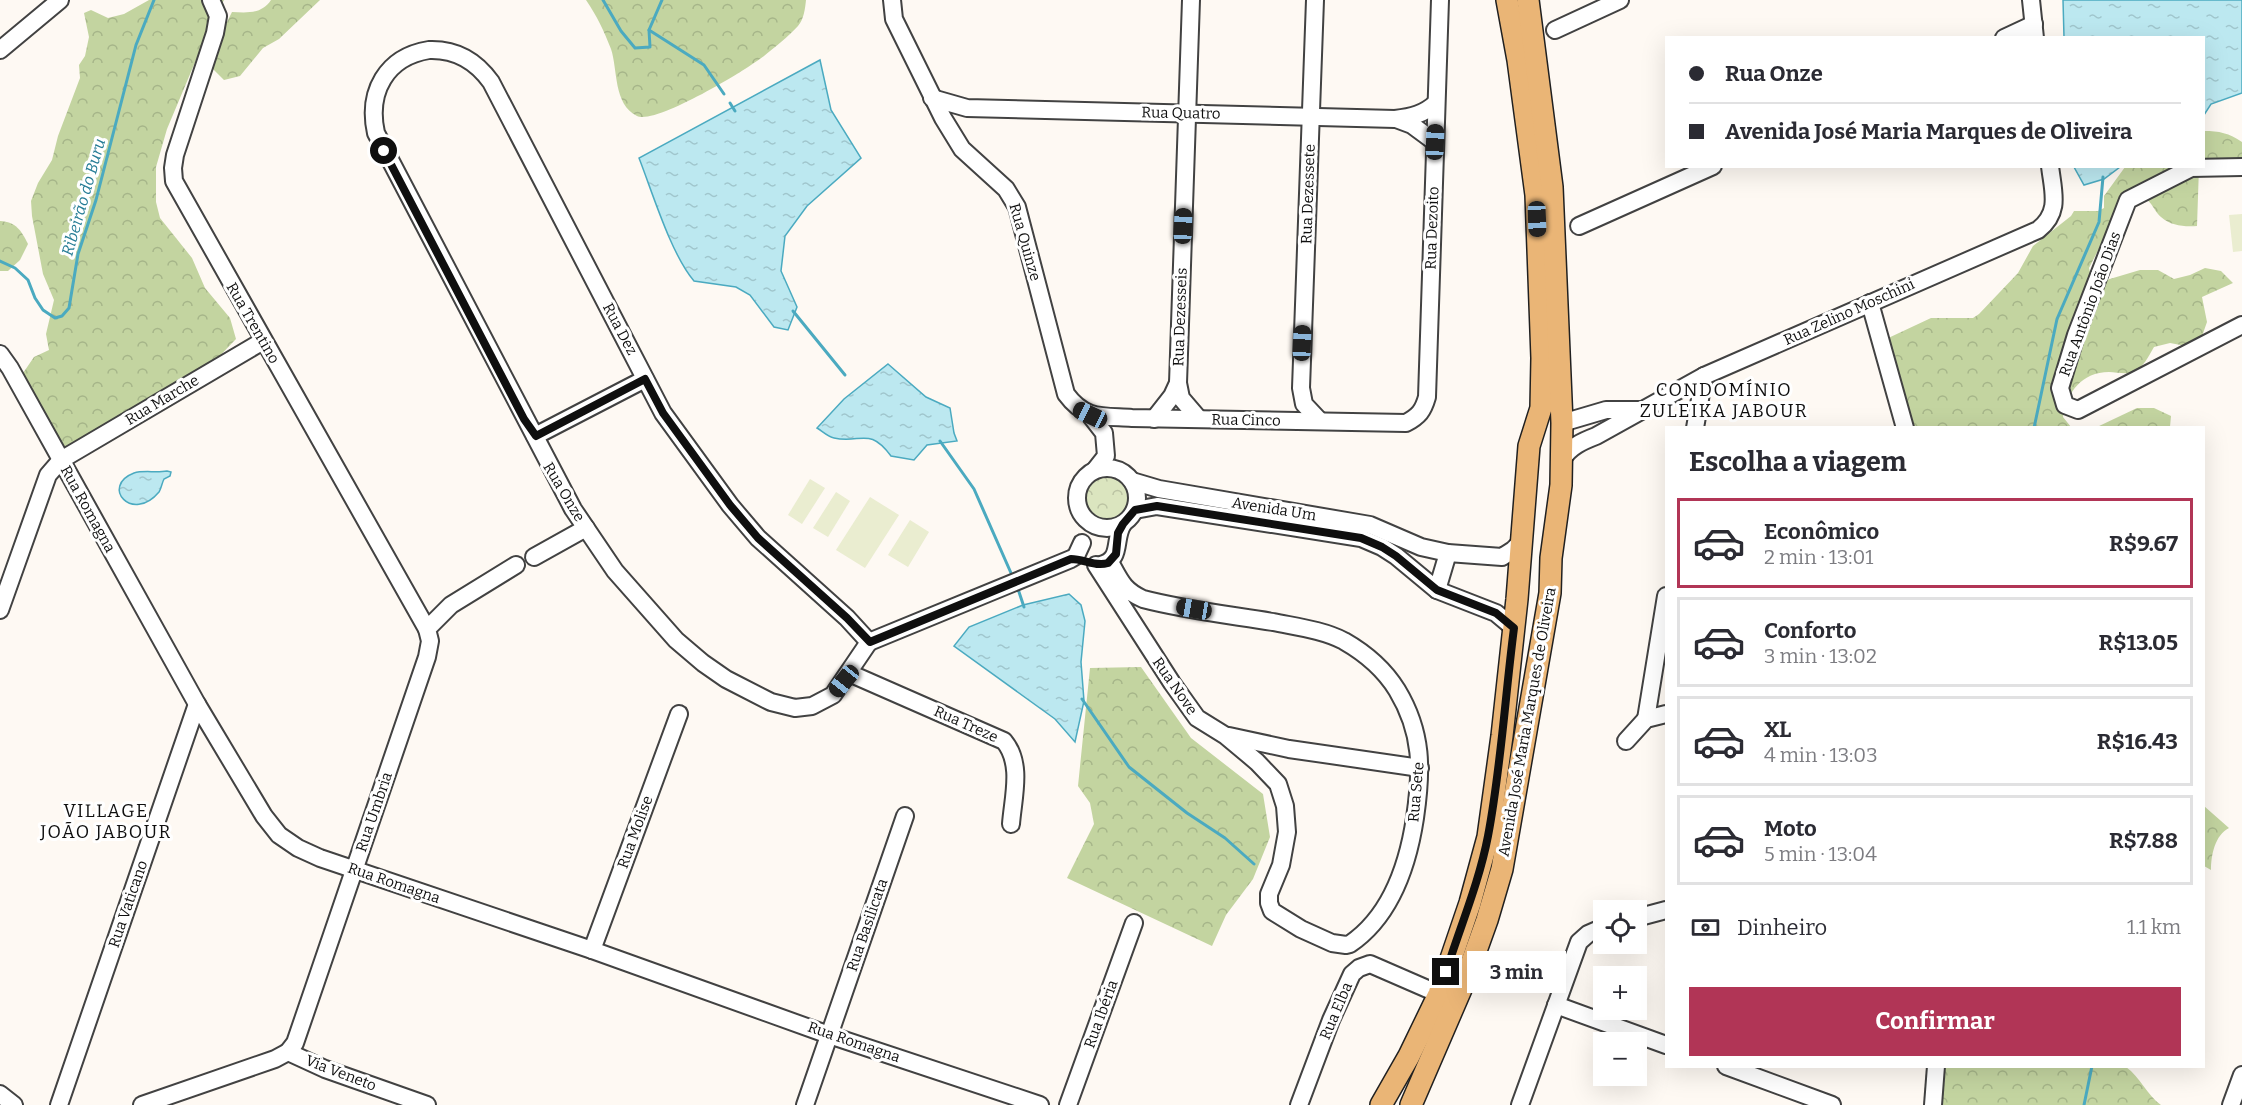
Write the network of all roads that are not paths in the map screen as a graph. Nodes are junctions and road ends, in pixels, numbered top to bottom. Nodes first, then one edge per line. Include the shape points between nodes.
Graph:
1 (60, 0) edge
2 (211, 0) edge
3 (892, 0) edge
4 (1315, 0) edge
5 (1440, 0) edge
6 (1507, 0) edge
7 (1528, 0) edge
8 (1620, 0) edge
9 (2031, 0) edge
10 (1190, 1) edge
11 (1555, 30) dead end
12 (2035, 31) edge
13 (2013, 36) edge
14 (0, 50) edge
15 (414, 54) joint
16 (932, 98) junction
17 (1436, 103) junction
18 (967, 108) junction
19 (1187, 113) junction
20 (1311, 116) junction
21 (1395, 119) junction
22 (952, 133) junction
23 (1435, 142) junction
24 (2242, 167) edge
25 (1709, 168) edge
26 (2050, 168) edge
27 (2191, 168) edge
28 (2205, 168) edge
29 (1579, 226) dead end
30 (1870, 303) junction
31 (2242, 325) edge
32 (263, 341) junction
33 (0, 354) edge
34 (1704, 376) junction
35 (645, 379) junction
36 (1178, 383) junction
37 (1301, 388) junction
38 (1643, 410) junction
39 (1083, 411) junction
40 (1417, 417) joint
41 (1132, 418) junction
42 (1154, 419) junction
43 (1199, 419) junction
44 (1278, 421) junction
45 (1320, 421) junction
46 (1562, 423) junction
47 (1695, 426) edge
48 (1904, 426) edge
49 (536, 436) junction
50 (1529, 446) junction
51 (61, 460) junction
52 (1562, 460) junction
53 (1095, 470) junction
54 (1126, 476) junction
55 (1525, 509) junction
56 (1135, 510) junction
57 (1084, 516) junction
58 (1123, 524) junction
59 (586, 528) junction
60 (1083, 541) junction
61 (1116, 542) junction
62 (1521, 549) junction
63 (1448, 553) junction
64 (534, 558) dead end
65 (1551, 558) junction
66 (1071, 559) junction
67 (1099, 563) junction
68 (516, 565) dead end
69 (1437, 590) junction
70 (1665, 602) edge
71 (0, 610) edge
72 (1514, 628) junction
73 (427, 629) junction
74 (870, 642) junction
75 (1540, 657) junction
76 (849, 673) junction
77 (196, 704) junction
78 (679, 714) dead end
79 (1665, 714) edge
80 (1646, 719) junction
81 (1226, 736) junction
82 (1626, 741) dead end
83 (1289, 749) junction
84 (1420, 768) junction
85 (1278, 784) junction
86 (905, 816) dead end
87 (1011, 824) dead end
88 (355, 870) junction
89 (1665, 910) edge
90 (1272, 911) joint
91 (1647, 915) edge
92 (1134, 923) dead end
93 (1593, 932) edge
94 (592, 950) junction
95 (1439, 994) junction
96 (1556, 1005) junction
97 (829, 1035) junction
98 (1665, 1045) edge
99 (288, 1052) junction
100 (1409, 1056) junction
101 (1731, 1068) edge
102 (1936, 1068) edge
103 (2242, 1075) edge
104 (0, 1094) edge
105 (1414, 1099) edge
106 (14, 1105) edge
107 (59, 1105) edge
108 (142, 1105) edge
109 (427, 1105) edge
110 (805, 1105) edge
111 (1040, 1105) edge
112 (1068, 1105) edge
113 (1299, 1105) edge
114 (1381, 1105) edge
115 (1520, 1105) edge
116 (1832, 1105) edge
117 (1933, 1105) edge
118 (2231, 1105) edge

1 - 14 street
2 - 32 street, Rua Trentino via 218,16 215,33 175,155 174,181
3 - 16 street, Rua Quinze via 894,19
4 - 20 street, Rua Dezessete
5 - 17 street, Rua Dezoito
6 - 50 main road, Avenida José Maria Marques de Oliveira via 1536,195 1542,358 1540,408
7 - 46 main road, Avenida José Maria Marques de Oliveira via 1552,187
8 - 11 street
9 - 12 street
10 - 19 street, Rua Dezesseis
12 - 13 street
15 - 35 street, Rua Dez via 439,50 458,54 485,74
15 - 49 street, Rua Onze via 388,71 377,92 372,111 376,133
16 - 18 street, Rua Quatro
16 - 22 street, Rua Quinze
17 - 21 street, Rua Quatro via 1413,117
17 - 23 street, Rua Dezoito
18 - 19 street, Rua Quatro
18 - 22 street via 954,120
19 - 20 street, Rua Quatro
19 - 36 street, Rua Dezesseis
20 - 21 street, Rua Quatro
20 - 37 street, Rua Dezessete
21 - 23 street, Rua Quatro via 1412,125
22 - 39 street, Rua Quinze via 962,149 1006,189 1017,207 1066,394
23 - 40 street, Rua Dezoito via 1427,397
24 - 28 street, Rua Antônio João Dias
25 - 29 street
26 - 30 street, Rua Zelino Moschini via 2053,213 2038,230
27 - 31 street, Rua Antônio João Dias via 2128,200 2076,335 2060,388 2065,405 2078,410
30 - 34 street, Rua Zelino Moschini
30 - 48 street
32 - 51 street, Rua Marche
32 - 73 street, Rua Trentino
33 - 51 street, Rua Romagna
34 - 38 street, Rua Zelino Moschini
34 - 47 street
35 - 49 street
35 - 74 street, Rua Dez via 663,413 758,538
36 - 42 street, Rua Dezesseis
36 - 43 street, Rua Dezesseis via 1180,398
37 - 44 street via 1295,402
37 - 45 street, Rua Dezessete via 1304,404
38 - 46 street, Rua Zelino Moschini via 1606,410
38 - 52 street, Rua Zelino Moschini via 1583,441
39 - 41 street, Rua Cinco
39 - 53 street, Rua Quinze via 1104,434 1106,456
40 - 45 street, Rua Cinco via 1406,423
41 - 42 street, Rua Cinco
41 - 54 street via 1113,436 1114,456
42 - 43 street, Rua Cinco
43 - 44 street, Rua Cinco
44 - 45 street, Rua Cinco
46 - 50 main road
46 - 52 main road, Avenida José Maria Marques de Oliveira
49 - 59 street, Rua Onze via 543,456
50 - 55 main road, Avenida José Maria Marques de Oliveira
51 - 71 street via 48,475
51 - 77 street, Rua Romagna
52 - 65 main road, Avenida José Maria Marques de Oliveira
53 - 54 street via 1105,468
53 - 57 street via 1080,484 1077,494
54 - 56 street via 1137,490
54 - 63 street, Avenida Um via 1159,489 1370,525 1421,547
55 - 62 main road, Avenida José Maria Marques de Oliveira
55 - 65 main road via 1538,501 1548,505
56 - 58 street
56 - 69 street, Avenida Um via 1157,506 1361,538 1396,556
57 - 58 street via 1105,528
57 - 60 street
58 - 61 street
59 - 64 street
59 - 76 street, Rua Onze via 615,570 676,640 726,679 771,702 803,708 827,700
60 - 61 street via 1098,530 1109,533
60 - 66 street
60 - 67 street via 1083,555
61 - 67 street via 1116,554
62 - 63 street, Avenida Um via 1502,557
62 - 72 main road, Avenida José Maria Marques de Oliveira
62 - 75 main road via 1526,572 1518,653 1524,661
63 - 69 street
65 - 75 main road, Avenida José Maria Marques de Oliveira
66 - 67 street
66 - 74 street
67 - 81 street, Rua Nove via 1197,718
67 - 84 street, Rua Sete via 1129,593 1143,599 1300,627 1327,634 1354,648 1383,671 1404,703 1416,733
68 - 73 street via 451,605
69 - 72 street, Avenida Um via 1496,613
70 - 80 street
72 - 95 main road, Avenida José Maria Marques de Oliveira via 1488,837
73 - 88 street, Rua Umbria via 427,657
74 - 76 street, Rua Onze
75 - 105 main road, Avenida José Maria Marques de Oliveira via 1502,868 1468,973
76 - 87 street, Rua Treze via 1005,741 1016,763
77 - 88 street, Rua Romagna via 279,835 298,848
77 - 107 street, Rua Vaticano
78 - 94 street, Rua Molise
79 - 80 street
80 - 82 street
81 - 83 street
81 - 85 street, Rua Nove
83 - 84 street
83 - 85 street, Rua Nove via 1276,767
84 - 90 street, Rua Sete via 1406,862 1391,897 1364,932 1350,944 1339,944 1301,929
85 - 90 street, Rua Nove via 1287,832 1281,865 1269,894
86 - 97 street, Rua Basilicata
88 - 94 street, Rua Romagna
88 - 99 street, Rua Umbria via 295,1043
89 - 91 street
92 - 112 street, Rua Ibéria
93 - 96 street via 1579,942
94 - 97 street, Rua Romagna
95 - 100 main road, Avenida José Maria Marques de Oliveira
95 - 113 street, Rua Elba via 1370,964 1359,968 1352,974 1331,1020
96 - 98 street
96 - 115 street
97 - 110 street, Rua Basilicata
97 - 111 street, Rua Romagna
99 - 108 street
99 - 109 street, Via Veneto
100 - 105 main road via 1408,1068 1394,1099 1400,1104
100 - 114 main road, Avenida José Maria Marques de Oliveira
101 - 116 street
102 - 117 street
103 - 118 street
104 - 106 street

